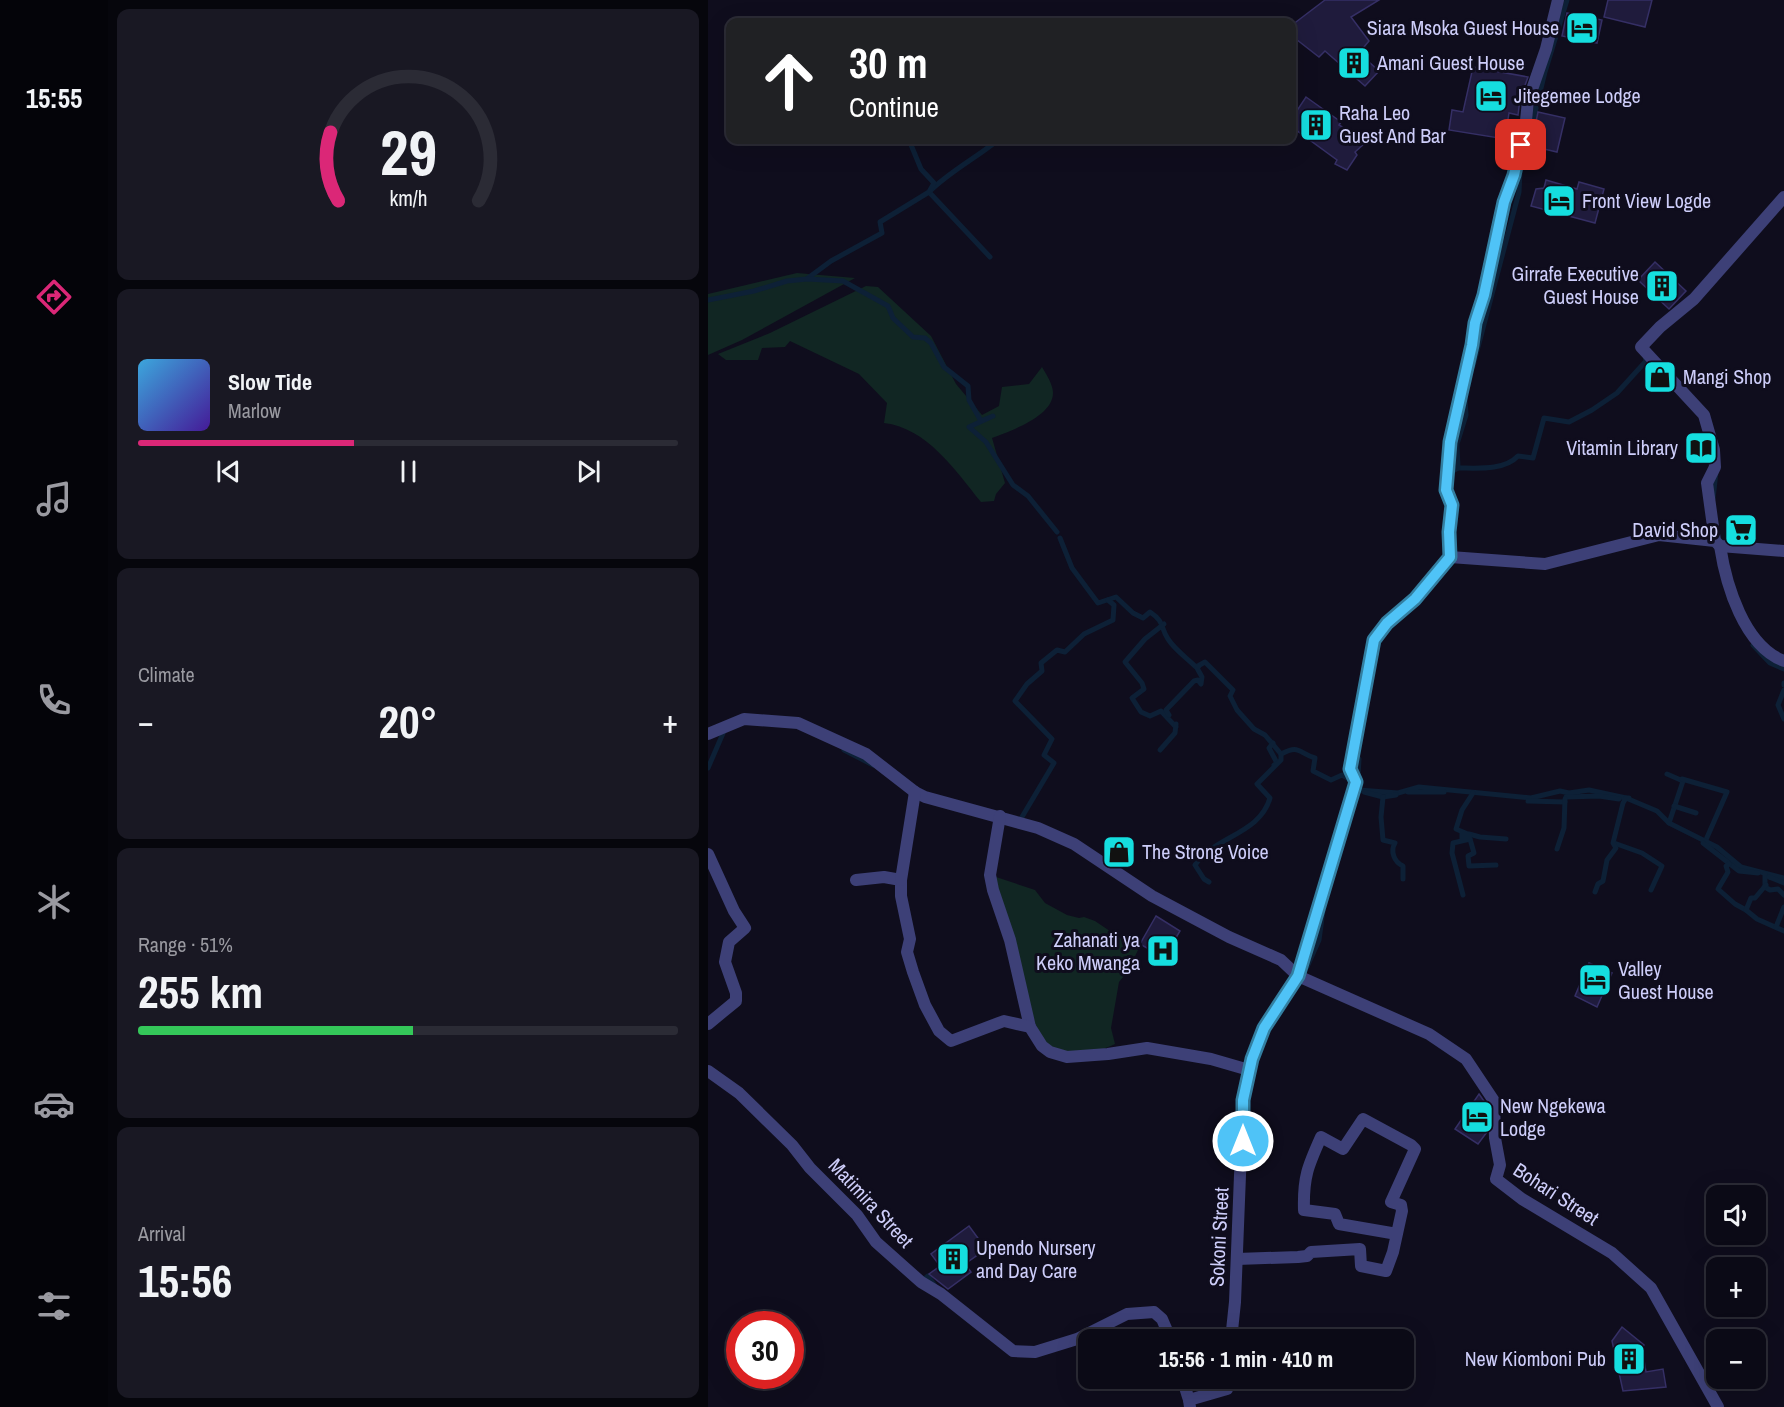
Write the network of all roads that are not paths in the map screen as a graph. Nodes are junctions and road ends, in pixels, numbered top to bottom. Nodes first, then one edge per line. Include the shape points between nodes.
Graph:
1 (1558, 0) edge
2 (1784, 198) edge
3 (1718, 543) junction
4 (1784, 551) edge
5 (1450, 557) junction
6 (1784, 661) edge
7 (708, 734) edge
8 (915, 792) junction
9 (1000, 816) junction
10 (708, 854) edge
11 (856, 880) dead end
12 (901, 880) junction
13 (1298, 976) junction
14 (708, 1023) edge
15 (1030, 1027) junction
16 (1249, 1068) junction
17 (708, 1071) edge
18 (1396, 1234) junction
19 (1237, 1259) junction
20 (1097, 1329) edge
21 (1166, 1329) edge
22 (1232, 1329) edge
23 (1078, 1338) edge
24 (1226, 1389) edge
25 (1190, 1403) edge
26 (1718, 1407) edge

1 - 5 street via 1528,101 1525,130 1504,202 1454,418 1446,490 1452,505
2 - 3 street via 1694,299 1641,347 1704,415 1714,450 1715,467 1707,483
3 - 4 street
3 - 5 street via 1659,535 1545,564
3 - 6 street via 1725,574 1755,640
5 - 13 street, Sokoni Street via 1374,640 1350,769 1356,782
7 - 8 street via 744,719 798,723 866,754
8 - 9 street
8 - 12 street
9 - 13 street via 1074,844 1152,896 1281,960
9 - 15 street via 990,875
10 - 14 street via 745,928 729,942 725,962 736,1001
11 - 12 street
12 - 15 street via 900,896 910,939 907,952 925,1005 939,1031 951,1041 1004,1021
13 - 16 street, Sokoni Street via 1264,1028
13 - 26 street, Bohari Street via 1429,1034 1466,1059 1494,1101 1500,1165 1496,1179 1612,1253 1651,1288
15 - 16 street via 1042,1046 1067,1057 1148,1048
16 - 19 street, Sokoni Street via 1243,1100
17 - 23 street, Matimira Street via 739,1093 792,1145 857,1215 876,1242 921,1282 1013,1351 1035,1352
18 - 18 street via 1339,1224 1335,1214 1304,1210 1307,1165 1321,1137 1343,1149 1363,1119 1411,1145 1414,1149 1391,1202 1402,1207
18 - 19 street via 1386,1271 1361,1266 1360,1249
19 - 22 street, Sokoni Street
20 - 21 street, Matimira Street via 1127,1314 1154,1312
24 - 25 street

